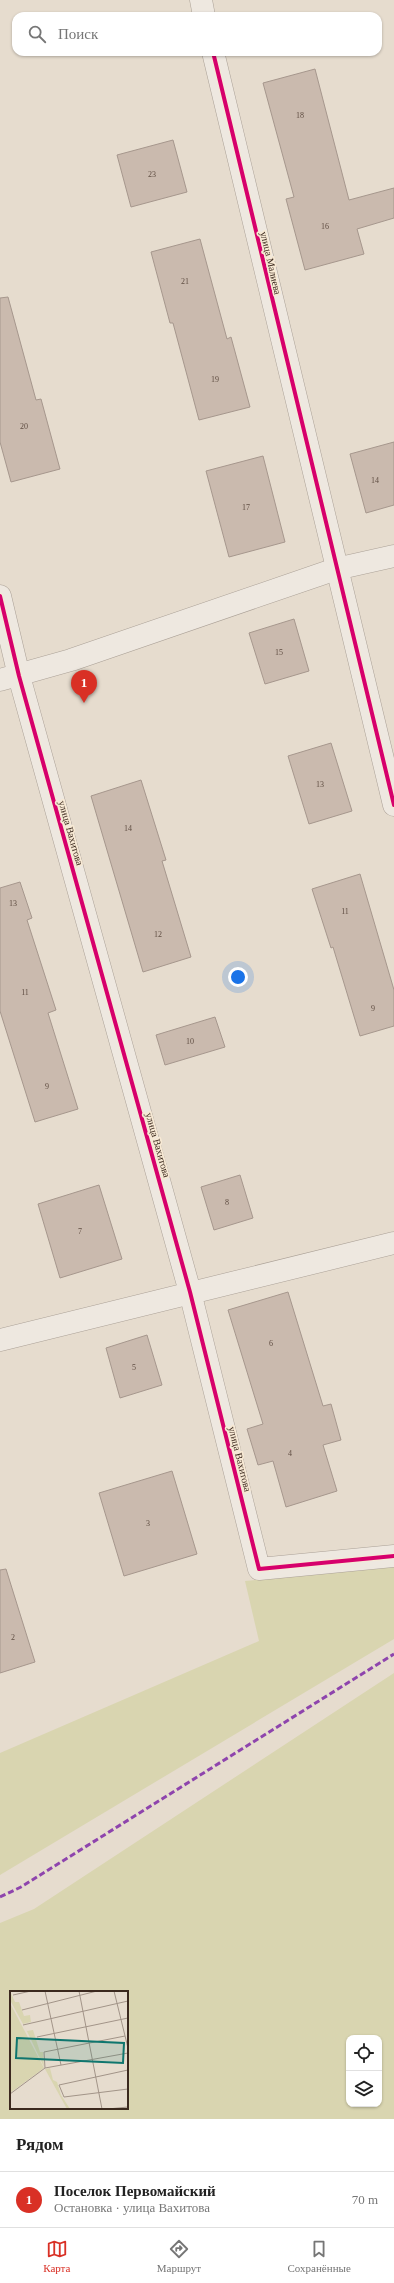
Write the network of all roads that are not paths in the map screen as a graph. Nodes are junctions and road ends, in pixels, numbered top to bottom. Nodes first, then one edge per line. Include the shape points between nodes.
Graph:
1 (200, 0) edge
2 (203, 12) edge
3 (214, 56) edge
4 (394, 556) edge
5 (336, 569) junction
6 (0, 596) edge
7 (9, 678) edge
8 (394, 804) edge
9 (394, 1243) edge
10 (190, 1292) junction
11 (0, 1340) edge
12 (394, 1556) edge

1 - 2 street
3 - 5 street, улица Малиева
4 - 5 street
5 - 7 street
5 - 8 street, улица Малиева
6 - 7 street, улица Вахитова
7 - 10 street, улица Вахитова
9 - 10 street
10 - 11 street
10 - 12 street, улица Вахитова via 259,1569

